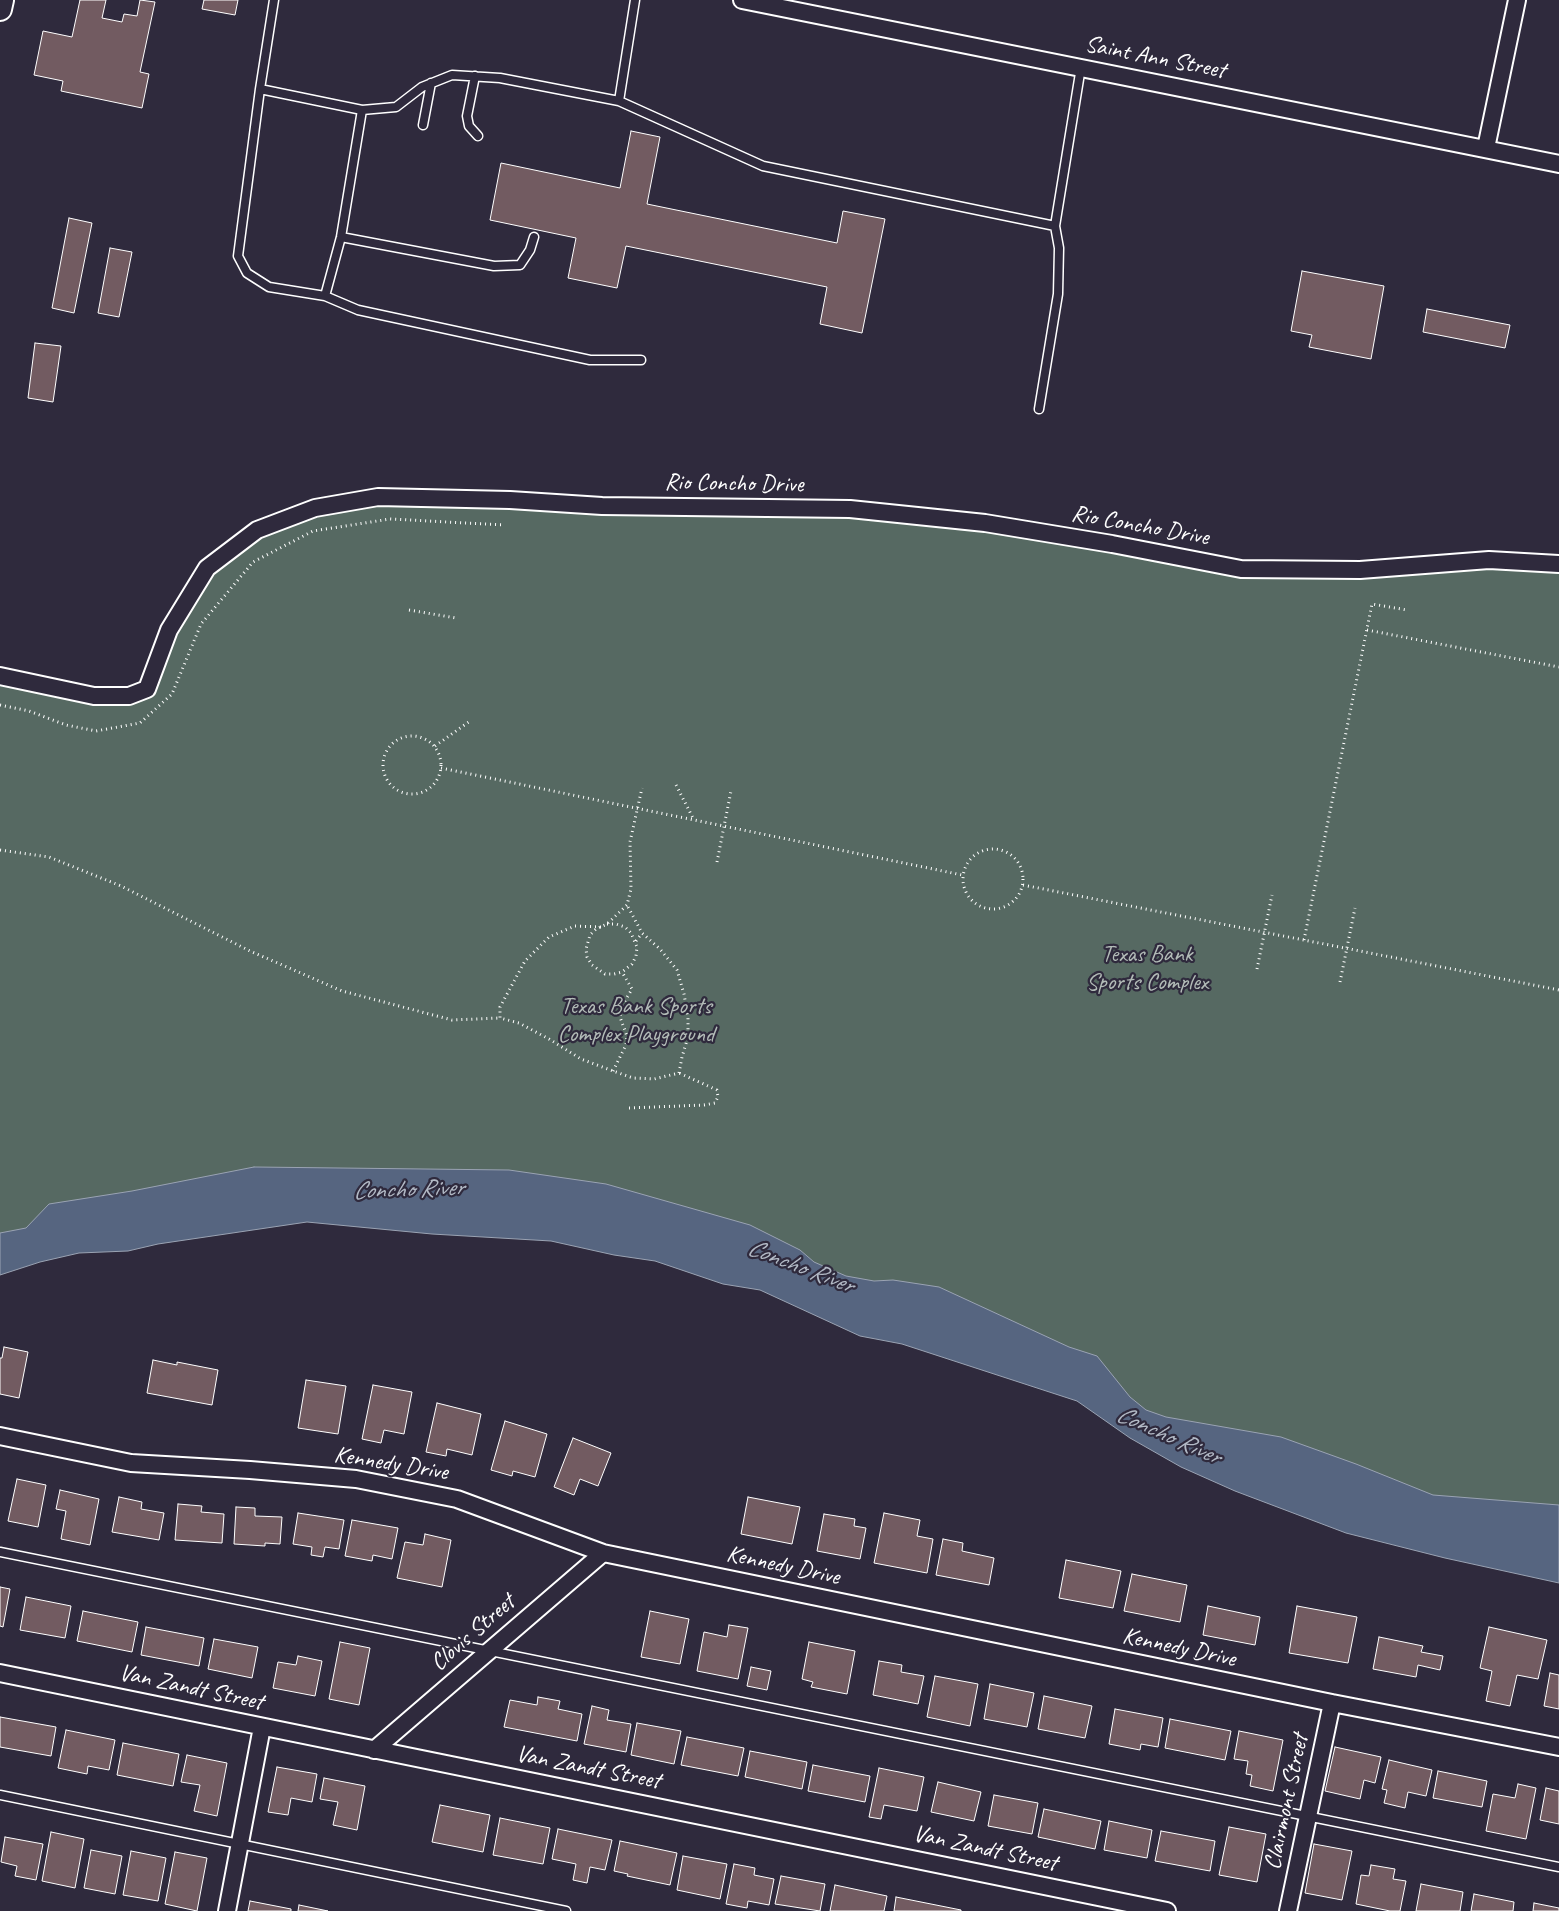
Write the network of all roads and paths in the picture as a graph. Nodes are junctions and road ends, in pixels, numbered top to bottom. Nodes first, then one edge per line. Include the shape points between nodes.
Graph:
1 (2, 0) edge
2 (274, 0) edge
3 (635, 0) edge
4 (742, 0) edge
5 (1517, 0) edge
6 (0, 9) edge
7 (1080, 67) junction
8 (475, 76) junction
9 (431, 83) junction
10 (260, 89) junction
11 (619, 101) junction
12 (362, 110) junction
13 (423, 125) dead end
14 (478, 136) dead end
15 (1486, 148) junction
16 (1559, 164) edge
17 (1055, 226) junction
18 (341, 236) junction
19 (534, 237) dead end
20 (325, 296) junction
21 (641, 360) dead end
22 (1039, 409) dead end
23 (505, 525) dead end
24 (1559, 564) edge
25 (409, 610) dead end
26 (1407, 610) dead end
27 (456, 618) dead end
28 (1367, 630) junction
29 (1559, 667) edge
30 (0, 676) edge
31 (0, 704) edge
32 (470, 722) dead end
33 (435, 746) junction
34 (441, 768) junction
35 (676, 785) dead end
36 (642, 788) dead end
37 (731, 791) dead end
38 (638, 809) junction
39 (694, 820) junction
40 (723, 826) junction
41 (0, 850) edge
42 (717, 862) dead end
43 (962, 875) junction
44 (1023, 885) junction
45 (1272, 895) dead end
46 (627, 905) junction
47 (1355, 908) dead end
48 (607, 924) junction
49 (601, 927) junction
50 (1264, 932) junction
51 (642, 933) junction
52 (1304, 940) junction
53 (636, 941) junction
54 (1346, 948) junction
55 (1257, 969) dead end
56 (622, 972) junction
57 (1340, 982) dead end
58 (1559, 990) edge
59 (500, 1018) junction
60 (613, 1072) junction
61 (679, 1073) junction
62 (629, 1108) dead end
63 (0, 1436) edge
64 (0, 1552) edge
65 (603, 1553) junction
66 (488, 1650) junction
67 (0, 1674) edge
68 (1332, 1704) junction
69 (262, 1727) junction
70 (1559, 1748) edge
71 (374, 1750) junction
72 (0, 1795) edge
73 (1308, 1816) junction
74 (239, 1844) junction
75 (1559, 1867) edge
76 (226, 1911) edge
77 (566, 1911) edge
78 (1167, 1911) edge
79 (1288, 1911) edge

1 - 6 main road
2 - 10 lane
3 - 11 lane
4 - 7 street, Saint Ann Street
5 - 15 street
7 - 15 street, Saint Ann Street
7 - 17 lane
8 - 9 lane via 452,75
8 - 11 lane
8 - 14 lane via 467,116 469,126
9 - 12 lane via 396,107
9 - 13 lane
10 - 12 lane
10 - 20 lane via 238,256 247,273 269,287
11 - 17 lane via 763,166
12 - 18 lane
15 - 16 street, Saint Ann Street
17 - 22 lane via 1059,248 1058,294
18 - 19 lane via 494,266 520,265
18 - 20 lane
20 - 21 lane via 358,310 590,360
23 - 31 path via 380,520 313,531 253,562 201,624 172,694 140,723 96,731
24 - 30 street, Rio Concho Drive via 1489,560 1360,570 1242,569 985,523 850,509 602,506 378,497 315,508 257,530 207,568 169,630 147,689 129,696 94,696
25 - 27 path
26 - 28 path via 1372,604
28 - 29 path
28 - 52 path
32 - 33 path
33 - 34 path via 441,758
33 - 34 path via 422,737 412,735 397,739 384,754 383,770 393,788 415,794 425,792 433,785
34 - 38 path
35 - 39 path
36 - 38 path
37 - 40 path
38 - 39 path
38 - 46 path via 630,842 631,889
39 - 40 path
40 - 42 path
40 - 43 path
41 - 59 path via 49,856 122,886 250,951 342,991 452,1020
43 - 44 path via 964,889 970,898 988,909 999,909 1014,901
43 - 44 path via 965,865 981,850 1002,849 1019,862
44 - 50 path
45 - 50 path
46 - 48 path
46 - 51 path
47 - 54 path
48 - 49 path
48 - 53 path via 625,927
49 - 56 path via 588,940 587,957 605,974
49 - 59 path via 576,926 549,937 525,961 500,1007
50 - 52 path
50 - 55 path
51 - 53 path
51 - 61 path via 676,970 684,994 688,1037
52 - 54 path
53 - 56 path via 636,956
54 - 57 path
54 - 58 path
56 - 60 path via 632,989 620,1017 627,1036 626,1045
59 - 60 path via 519,1024 581,1059
60 - 61 path via 633,1078
61 - 62 path via 717,1090 715,1103
63 - 65 street, Kennedy Drive via 131,1463 356,1479 439,1495
64 - 66 lane
65 - 66 street, Clovis Street
65 - 68 street, Kennedy Drive
66 - 71 street, Clovis Street
66 - 73 lane
67 - 69 street, Van Zandt Street
68 - 70 street, Kennedy Drive
68 - 73 street, Clairmont Street
69 - 71 street, Van Zandt Street
69 - 74 street
71 - 78 street, Van Zandt Street
72 - 74 lane
73 - 75 lane
73 - 79 street, Clairmont Street
74 - 76 street
74 - 77 lane

